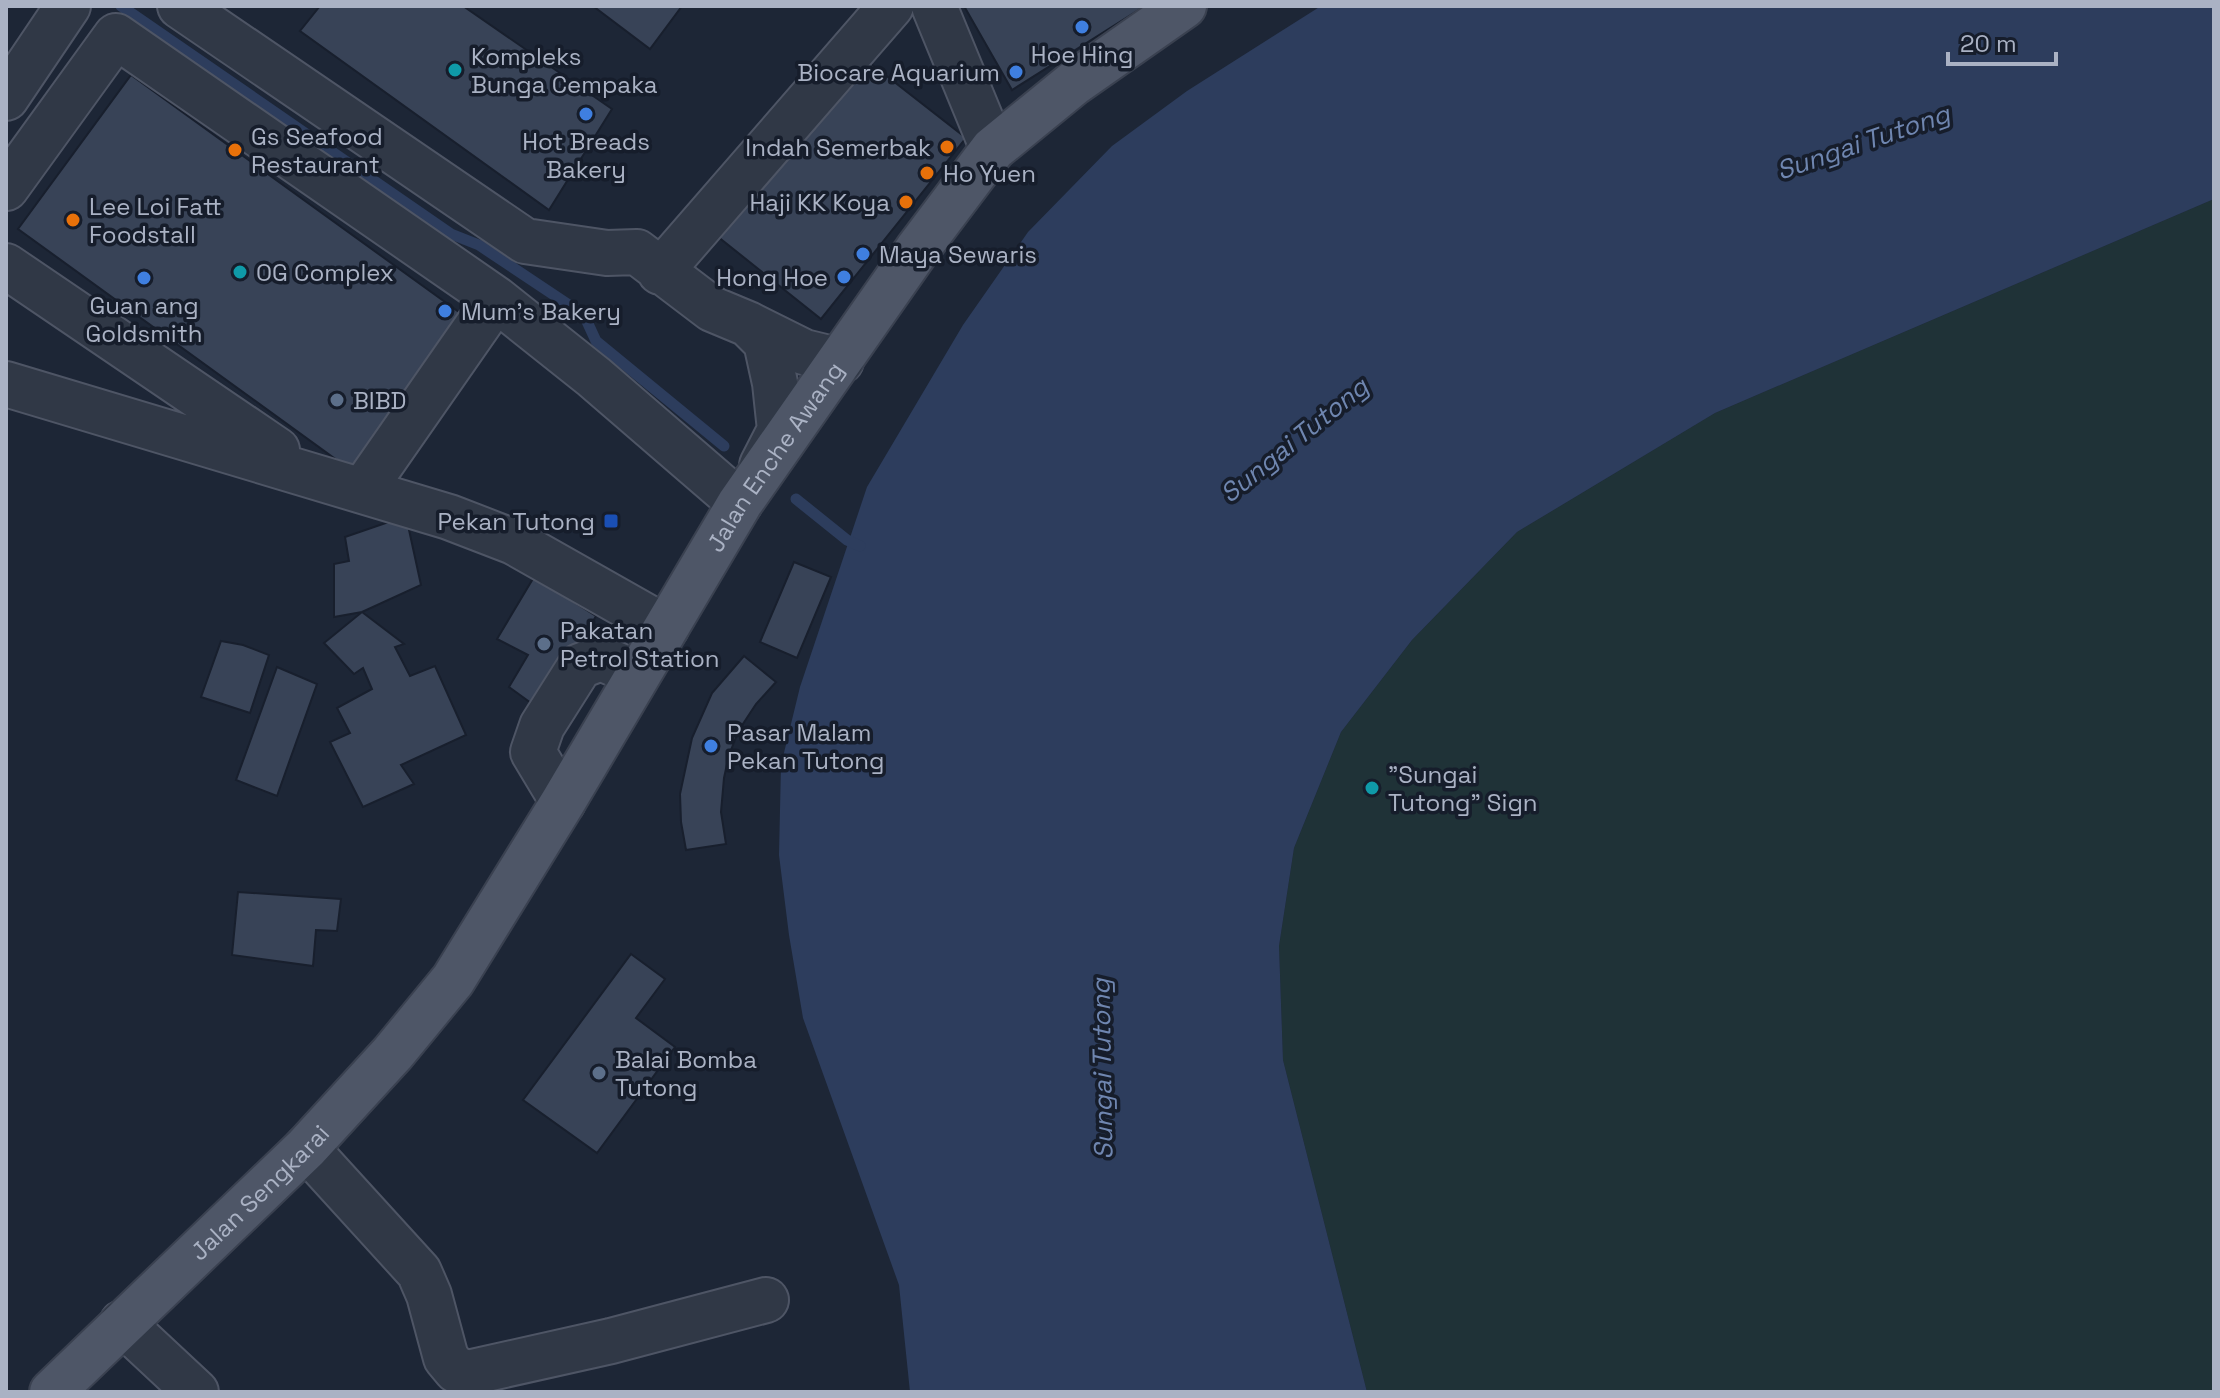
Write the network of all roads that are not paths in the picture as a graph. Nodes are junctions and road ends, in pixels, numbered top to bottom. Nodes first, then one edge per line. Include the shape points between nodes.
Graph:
1 (68, 6) edge
2 (180, 6) edge
3 (891, 6) edge
4 (934, 6) edge
5 (1184, 6) edge
6 (6, 98) edge
7 (993, 149) junction
8 (6, 188) edge
9 (6, 266) edge
10 (660, 272) junction
11 (496, 299) junction
12 (748, 324) junction
13 (841, 361) junction
14 (6, 384) edge
15 (312, 474) junction
16 (363, 490) junction
17 (746, 494) junction
18 (666, 628) junction
19 (453, 980) joint
20 (306, 1148) junction
21 (766, 1300) dead end
22 (122, 1323) junction
23 (52, 1392) edge
24 (196, 1392) edge

1 - 6 street
2 - 10 street via 525,241 637,252
3 - 10 street
4 - 7 street
5 - 7 main road, Jalan Enche Awang
7 - 13 main road, Jalan Enche Awang
8 - 11 street via 116,36
9 - 15 street
10 - 12 street via 712,309
11 - 16 street
11 - 17 street
12 - 13 street via 804,352
12 - 17 street via 766,342 780,430
13 - 17 main road, Jalan Enche Awang
14 - 15 street
15 - 16 street
16 - 18 street via 514,542
17 - 18 main road, Jalan Enche Awang
18 - 19 main road, Jalan Enche Awang
19 - 20 main road, Jalan Sengkarai
20 - 21 street via 419,1272 446,1358 456,1370 468,1373 611,1341
20 - 22 main road, Jalan Sengkarai
22 - 23 main road, Jalan Sengkarai
22 - 24 street

